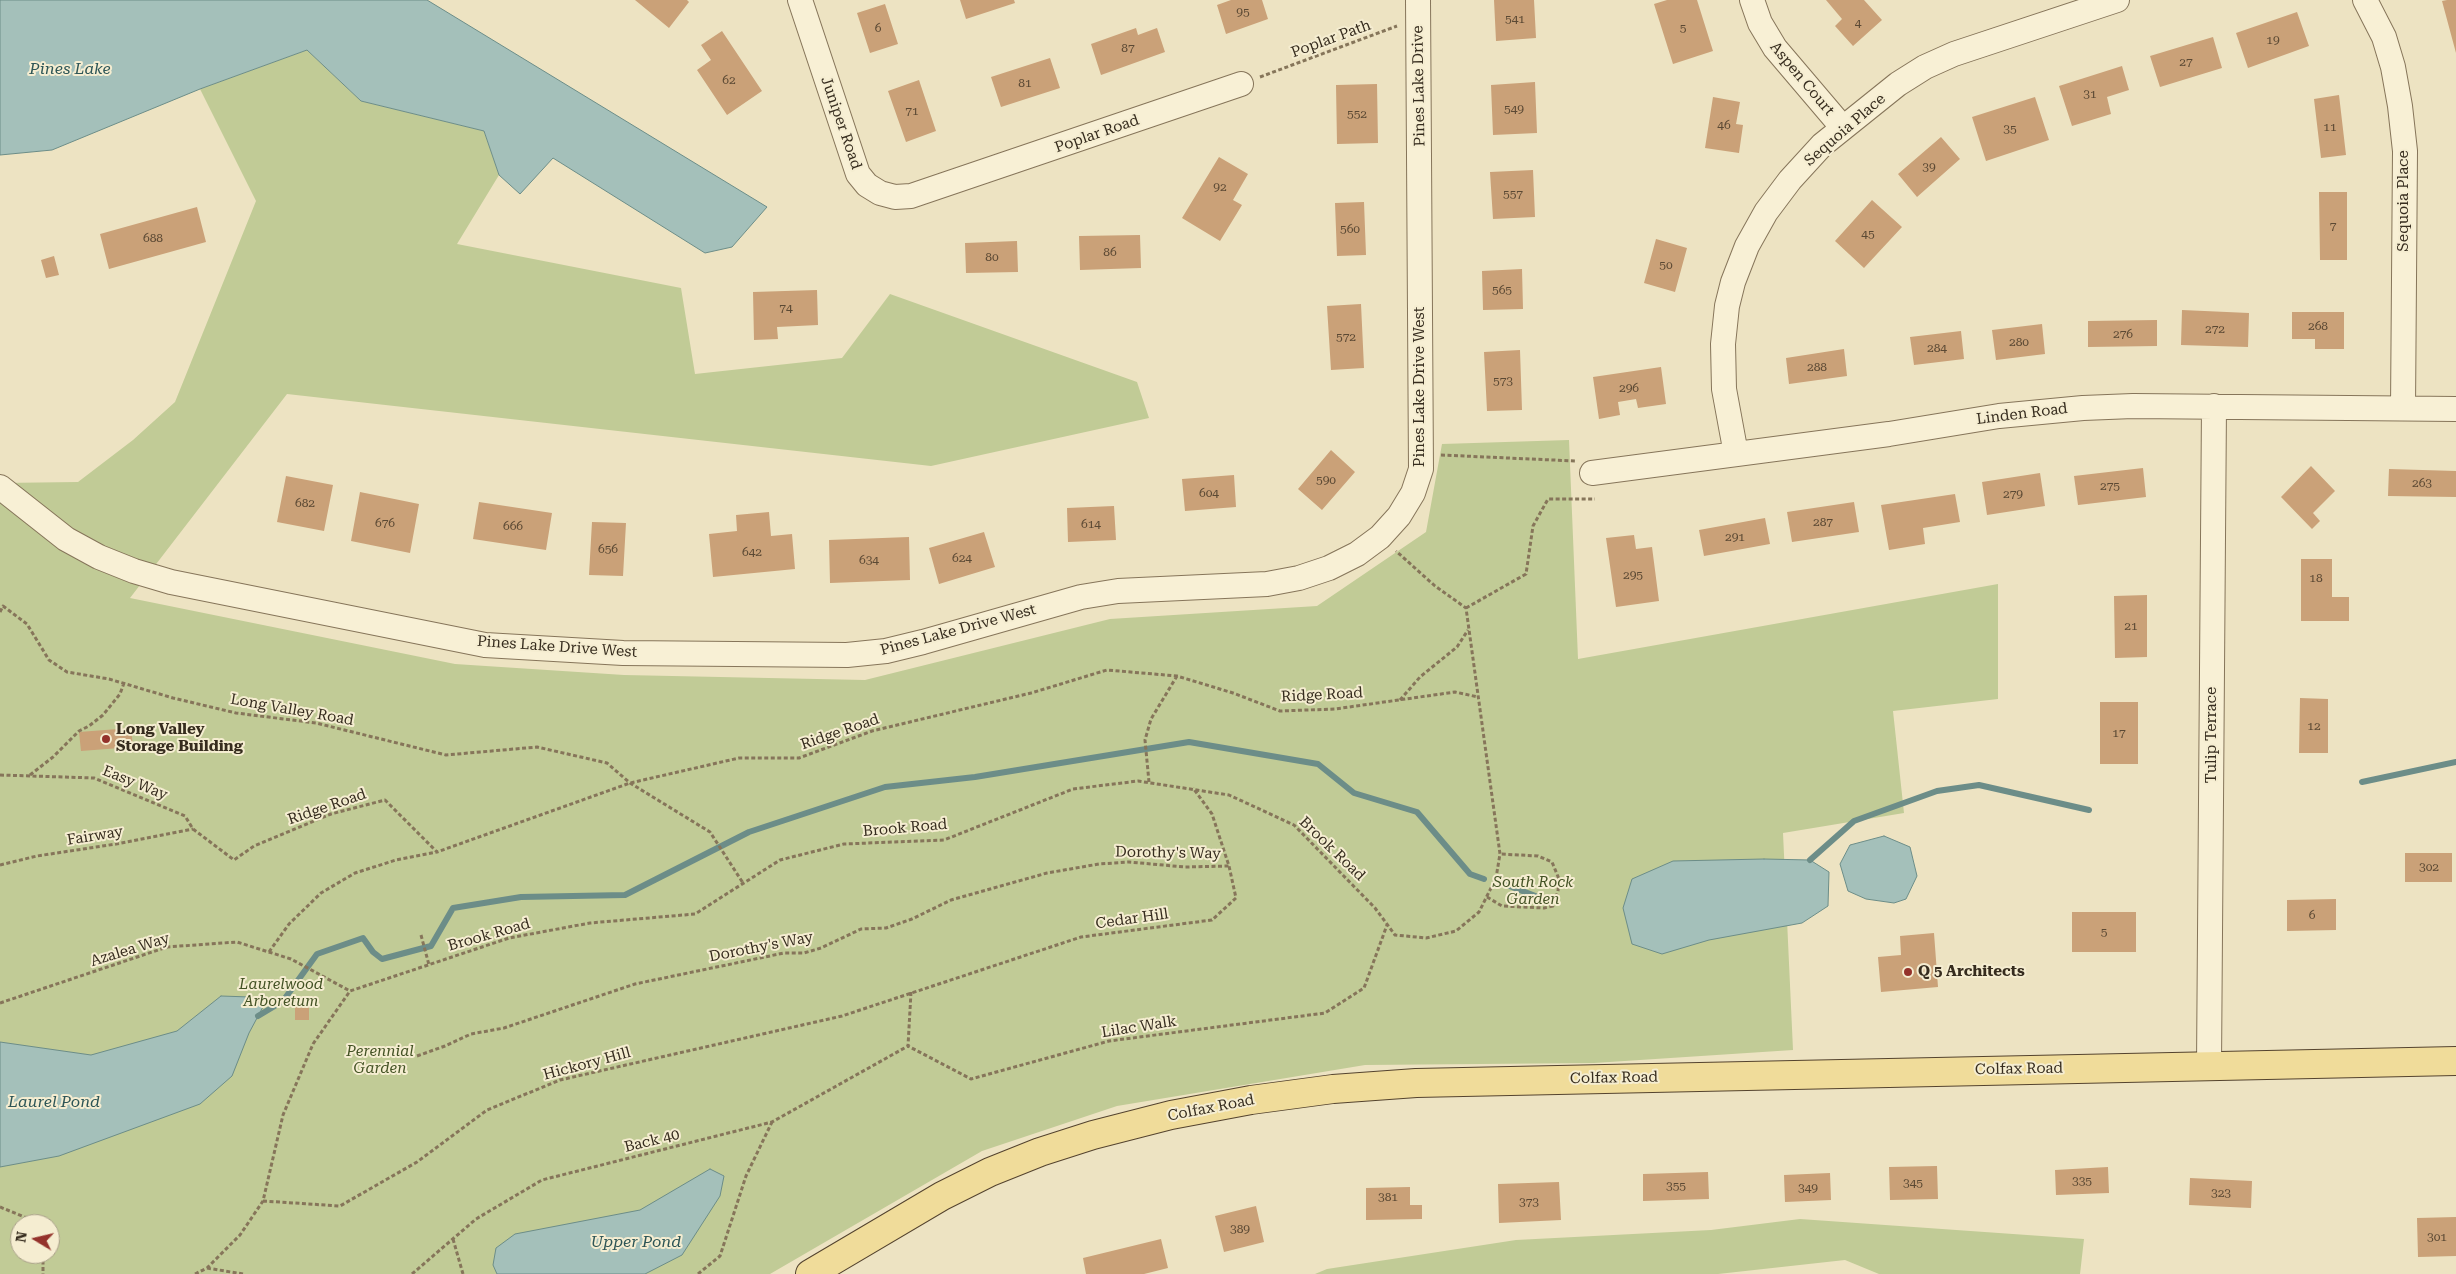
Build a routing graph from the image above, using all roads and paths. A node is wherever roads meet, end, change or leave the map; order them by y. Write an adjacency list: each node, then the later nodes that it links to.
1 (800, 0): 9 (street, Juniper Road)
2 (1752, 0): 7 (street, Aspen Court)
3 (2117, 0): 7 (street, Sequoia Place)
4 (2365, 0): 11 (street, Sequoia Place)
5 (1418, 9): 6 (path, Poplar Path); 8 (street, Pines Lake Drive)
6 (1241, 84): 9 (street, Poplar Road)
7 (1844, 128): 14 (street, Sequoia Place)
8 (1420, 173): 16 (street, Pines Lake Drive West)
9 (954, 182)
10 (2214, 406): 11 (street, Linden Road); 14 (street, Linden Road); 48 (street, Tulip Terrace)
11 (2403, 408): 12 (street, Linden Road)
12 (2456, 409)
13 (1433, 454): 15 (path)
14 (1736, 454): 15 (street, Linden Road)
15 (1585, 467)
16 (0, 488)
17 (1595, 500): 19 (path)
18 (1394, 550): 19 (path)
19 (1466, 608): 21 (path, Brook Road)
20 (0, 612): 23 (path, Long Valley Road)
21 (1469, 630): 24 (path, Brook Road); 25 (path)
22 (1177, 676): 25 (path, Ridge Road); 28 (path); 29 (path, Ridge Road)
23 (124, 683): 27 (path); 29 (path, Long Valley Road)
24 (1478, 697): 25 (path, Ridge Road); 33 (path, Brook Road)
25 (1400, 700)
26 (0, 775): 27 (path, Easy Way)
27 (30, 775): 31 (path, Easy Way)
28 (1148, 782): 30 (path, Brook Road); 36 (path, Brook Road)
29 (630, 783): 32 (path, Ridge Road); 36 (path, Long Valley Road)
30 (1193, 788): 35 (path, Cedar Hill); 38 (path, Brook Road)
31 (193, 829): 32 (path, Ridge Road); 34 (path, Fairway)
32 (437, 852): 40 (path)
33 (1500, 854): 37 (path, Brook Road); 37 (path)
34 (0, 865)
35 (1229, 866): 43 (path, Cedar Hill); 46 (path, Dorothy's Way)
36 (743, 883): 41 (path, Brook Road)
37 (1487, 897): 38 (path, Brook Road)
38 (1387, 924): 45 (path, Lilac Walk)
39 (421, 934): 41 (path)
40 (269, 952): 42 (path, Azalea Way); 44 (path, Azalea Way)
41 (429, 965): 42 (path, Brook Road)
42 (350, 991): 50 (path)
43 (911, 992): 45 (path); 50 (path, Hickory Hill)
44 (0, 1003)
45 (908, 1046): 49 (path, Back 40)
46 (417, 1056)
47 (2456, 1061): 48 (main road, Colfax Road)
48 (2209, 1065): 60 (main road, Colfax Road)
49 (772, 1122): 53 (path, Back 40); 59 (path)
50 (264, 1201): 54 (path)
51 (0, 1207): 52 (path)
52 (17, 1214)
53 (453, 1238): 57 (path, Back 40); 58 (path)
54 (207, 1268): 55 (path); 56 (path)
55 (195, 1274)
56 (243, 1274)
57 (412, 1274)
58 (463, 1274)
59 (698, 1274)
60 (810, 1274)

